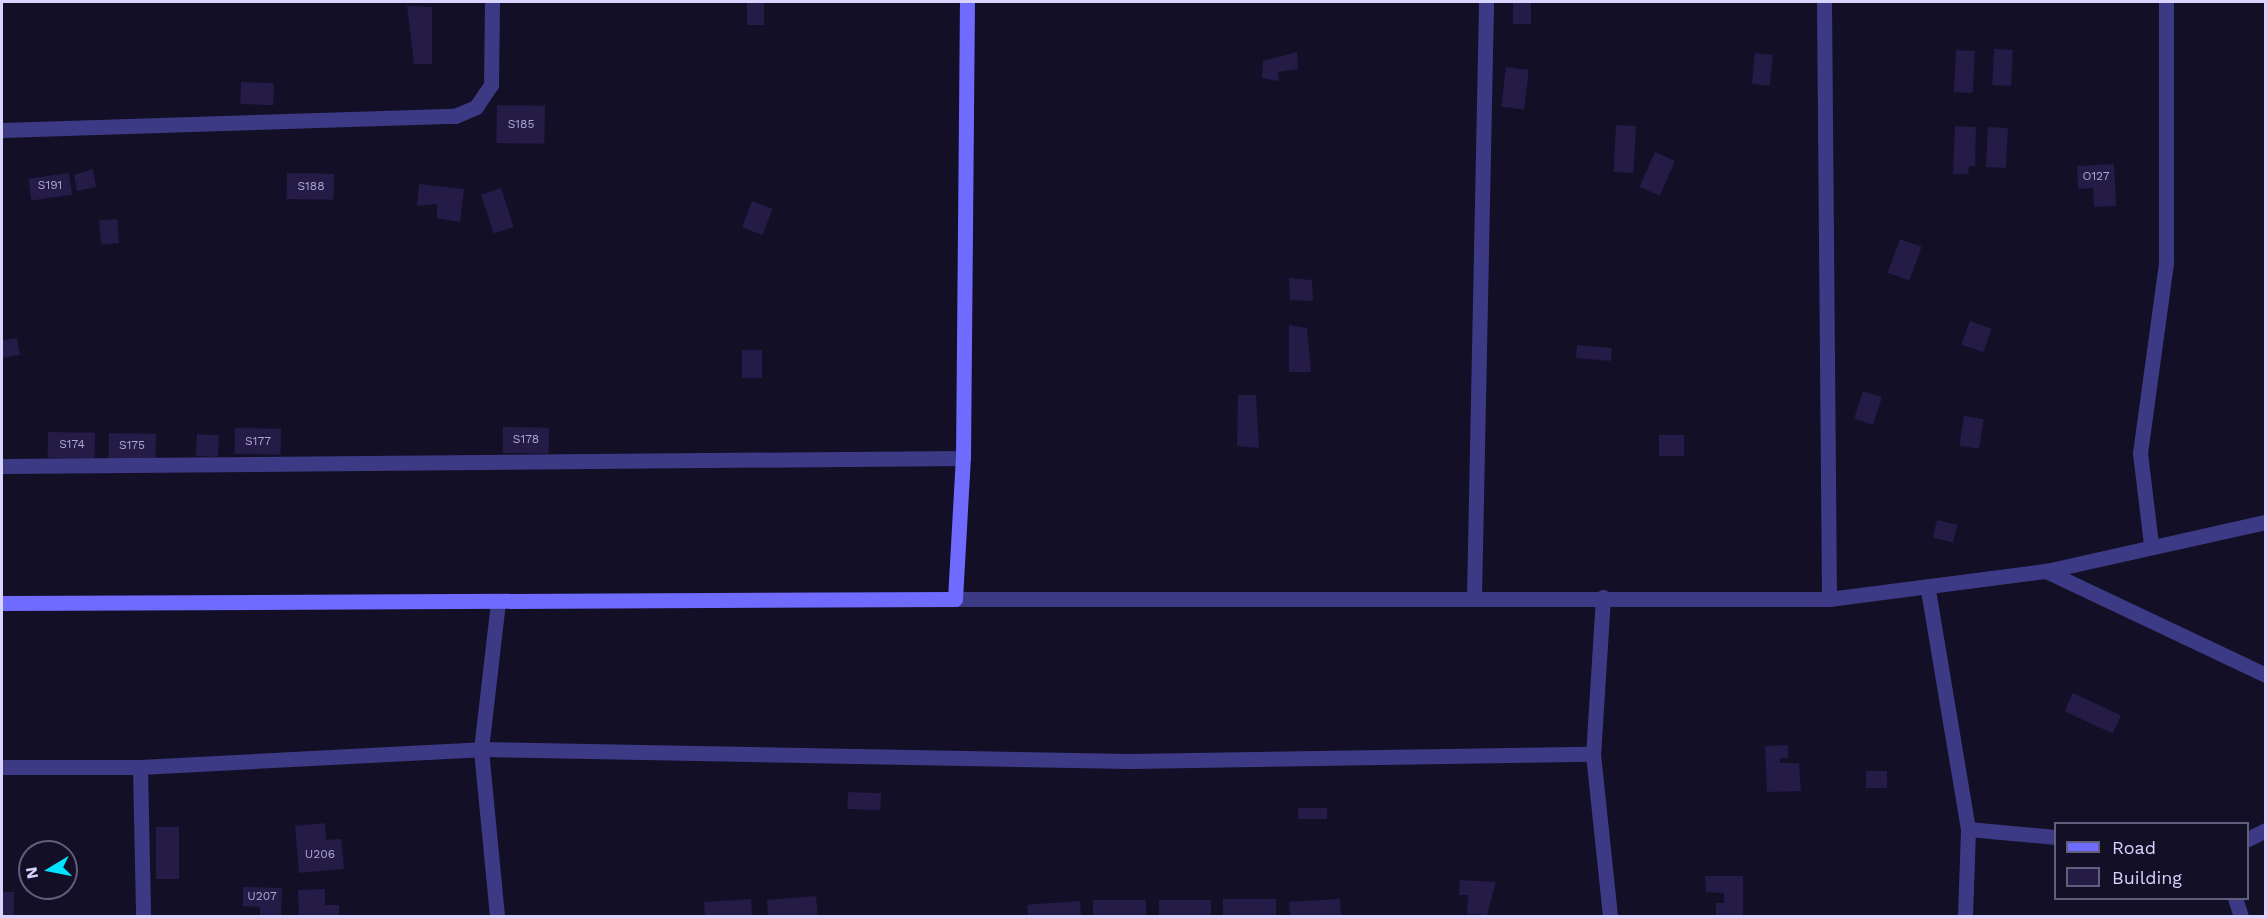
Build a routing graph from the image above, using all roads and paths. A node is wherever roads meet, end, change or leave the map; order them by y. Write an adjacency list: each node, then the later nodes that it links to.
1 (492, 2): 6 (street)
2 (967, 2): 7 (street)
3 (1486, 2): 13 (street)
4 (1824, 2): 16 (street)
5 (2166, 2): 10 (street)
6 (2, 130)
7 (963, 458): 8 (street); 15 (street)
8 (2, 466)
9 (2265, 522): 10 (street)
10 (2151, 544): 11 (street)
11 (2046, 571): 12 (street); 19 (street)
12 (1928, 590): 16 (street); 24 (street)
13 (1474, 597): 14 (street); 15 (street)
14 (1603, 597): 16 (street); 21 (street)
15 (955, 599): 17 (street)
16 (1829, 599)
17 (498, 601): 18 (street); 20 (street)
18 (2, 603)
19 (2265, 675)
20 (481, 749): 21 (street); 23 (street); 30 (street)
21 (1593, 754): 31 (street)
22 (2, 766): 23 (street)
23 (140, 767): 29 (street)
24 (1968, 830): 26 (street); 32 (street)
25 (2265, 830): 27 (street)
26 (2054, 837)
27 (2249, 838)
28 (2236, 900): 33 (street)
29 (142, 916)
30 (497, 916)
31 (1610, 916)
32 (1965, 916)
33 (2241, 916)

